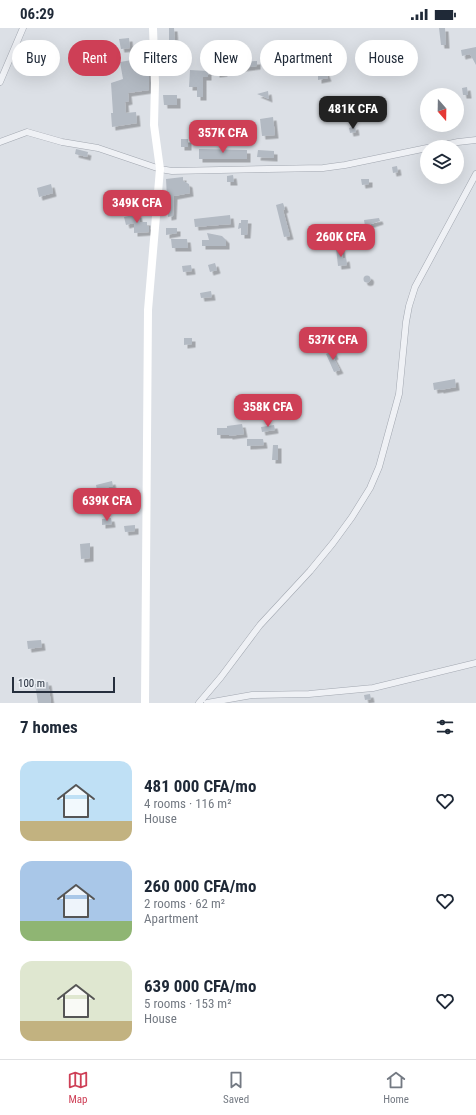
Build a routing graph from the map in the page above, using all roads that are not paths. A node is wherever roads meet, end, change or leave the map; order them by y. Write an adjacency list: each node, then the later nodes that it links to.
1 (23, 28): 3 (street)
2 (153, 28): 8 (street)
3 (0, 82)
4 (476, 140): 5 (street)
5 (464, 141)
6 (0, 142): 8 (street)
7 (420, 149): 8 (street)
8 (160, 169): 11 (street)
9 (476, 174): 12 (street)
10 (476, 663): 13 (street)
11 (145, 703)
12 (199, 703)
13 (207, 703)

